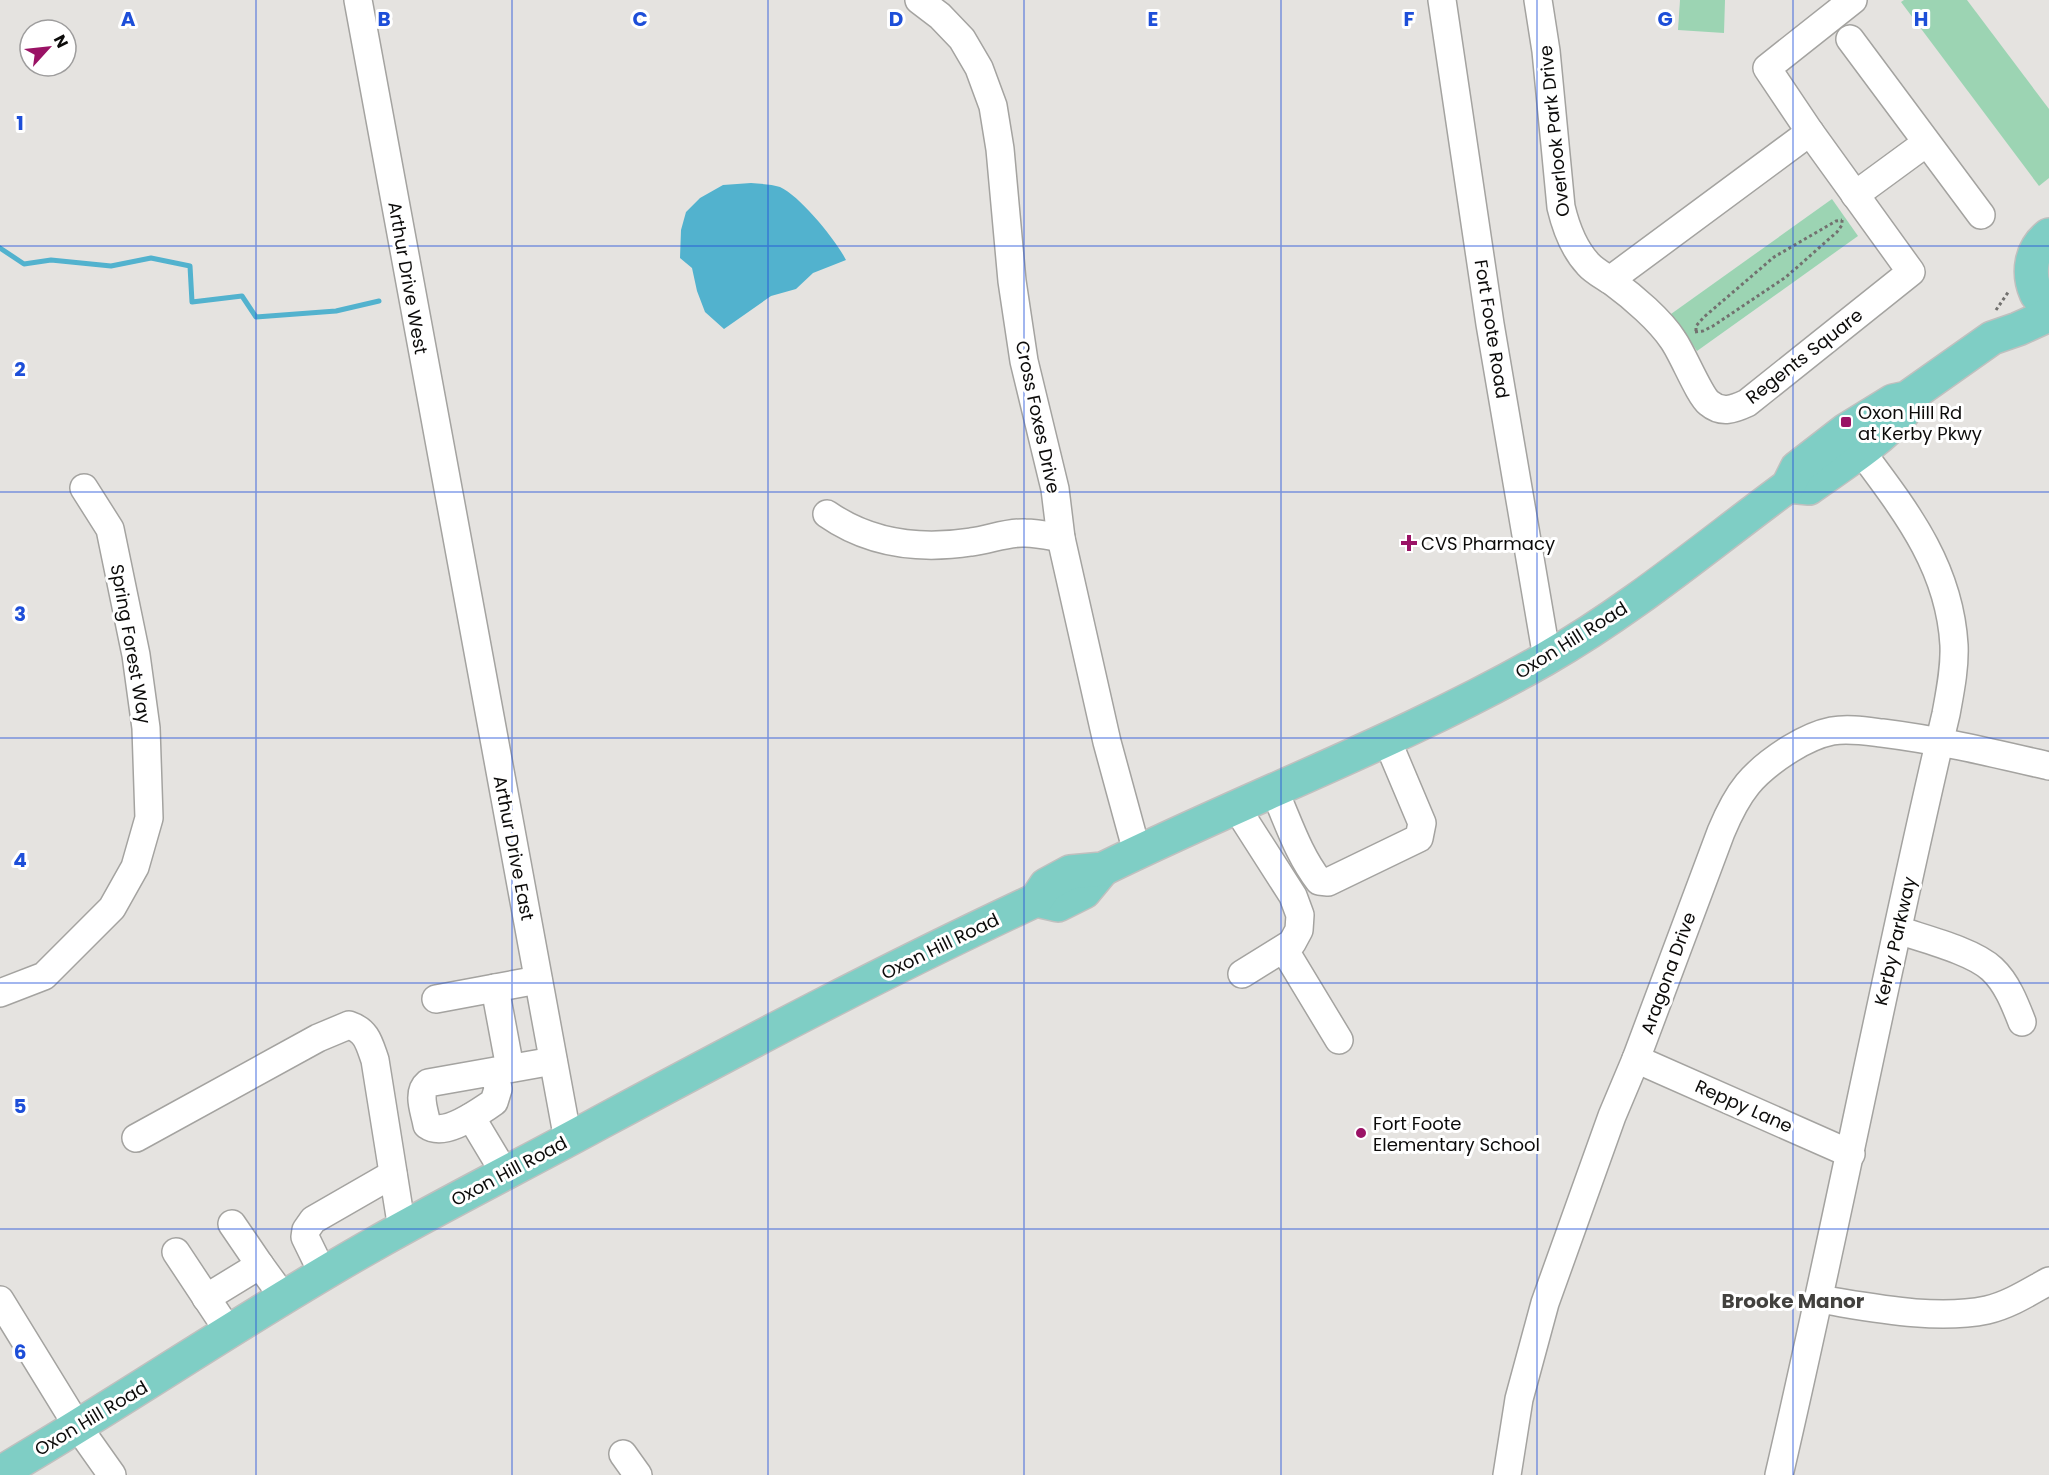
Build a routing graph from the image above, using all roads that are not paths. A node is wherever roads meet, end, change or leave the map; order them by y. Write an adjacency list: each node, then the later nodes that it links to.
1 (358, 0): 21 (street, Arthur Drive West)
2 (919, 0): 20 (street, Cross Foxes Drive)
3 (1442, 0): 22 (street, Fort Foote Road)
4 (1538, 0): 13 (street, Overlook Park Drive)
5 (1853, 0): 7 (street, Regents Square)
6 (1850, 39): 8 (street)
7 (1810, 132): 9 (street, Regents Square); 13 (street)
8 (1926, 143): 9 (street); 10 (street)
9 (1855, 195): 13 (street, Regents Square)
10 (1981, 215)
11 (2049, 235): 12 (main road)
12 (2021, 274): 14 (main road); 16 (main road)
13 (1610, 280)
14 (2049, 307)
15 (2049, 315): 16 (main road)
16 (1994, 325): 17 (main road)
17 (1853, 440): 22 (main road, Oxon Hill Road); 24 (street, Kerby Parkway)
18 (84, 488): 34 (street, Spring Forest Way)
19 (827, 514): 20 (street)
20 (1061, 537): 28 (street, Cross Foxes Drive)
21 (459, 555): 32 (street, Arthur Drive East)
22 (1547, 658): 23 (main road, Oxon Hill Road)
23 (1387, 740): 26 (main road, Oxon Hill Road); 26 (street)
24 (1940, 740): 25 (street, Aragona Drive); 29 (street, Kerby Parkway); 38 (street, Aragona Drive)
25 (2049, 765)
26 (1274, 790): 27 (main road, Oxon Hill Road)
27 (1236, 807): 28 (main road, Oxon Hill Road); 30 (street)
28 (1137, 852): 43 (main road, Oxon Hill Road)
29 (1898, 930): 36 (street); 44 (street, Kerby Parkway)
30 (1284, 949): 31 (street); 37 (street)
31 (1242, 974)
32 (538, 980): 33 (street); 39 (street, Arthur Drive East)
33 (495, 988): 35 (street); 40 (street)
34 (0, 993)
35 (436, 999)
36 (2022, 1023)
37 (1339, 1040)
38 (1636, 1059): 44 (street, Reppy Lane); 61 (street, Aragona Drive)
39 (553, 1060): 40 (street); 43 (street, Arthur Drive East)
40 (503, 1070): 41 (street); 41 (street)
41 (471, 1117): 45 (street)
42 (136, 1138): 46 (street)
43 (568, 1140): 45 (main road, Oxon Hill Road)
44 (1851, 1154): 55 (street, Kerby Parkway)
45 (504, 1172): 48 (main road, Oxon Hill Road)
46 (393, 1174): 48 (street); 51 (street)
47 (232, 1224): 50 (street)
48 (402, 1229): 51 (main road, Oxon Hill Road)
49 (176, 1252): 53 (street)
50 (260, 1265): 53 (street); 54 (street)
51 (323, 1274): 54 (main road, Oxon Hill Road)
52 (2049, 1281): 55 (street)
53 (206, 1298): 57 (street)
54 (284, 1298): 57 (main road, Oxon Hill Road)
55 (1818, 1299): 62 (street, Kerby Parkway)
56 (0, 1300): 58 (street)
57 (229, 1332): 58 (main road, Oxon Hill Road)
58 (78, 1427): 59 (main road, Oxon Hill Road); 60 (street)
59 (0, 1473)
60 (112, 1475)
61 (1508, 1475)
62 (1779, 1475)

